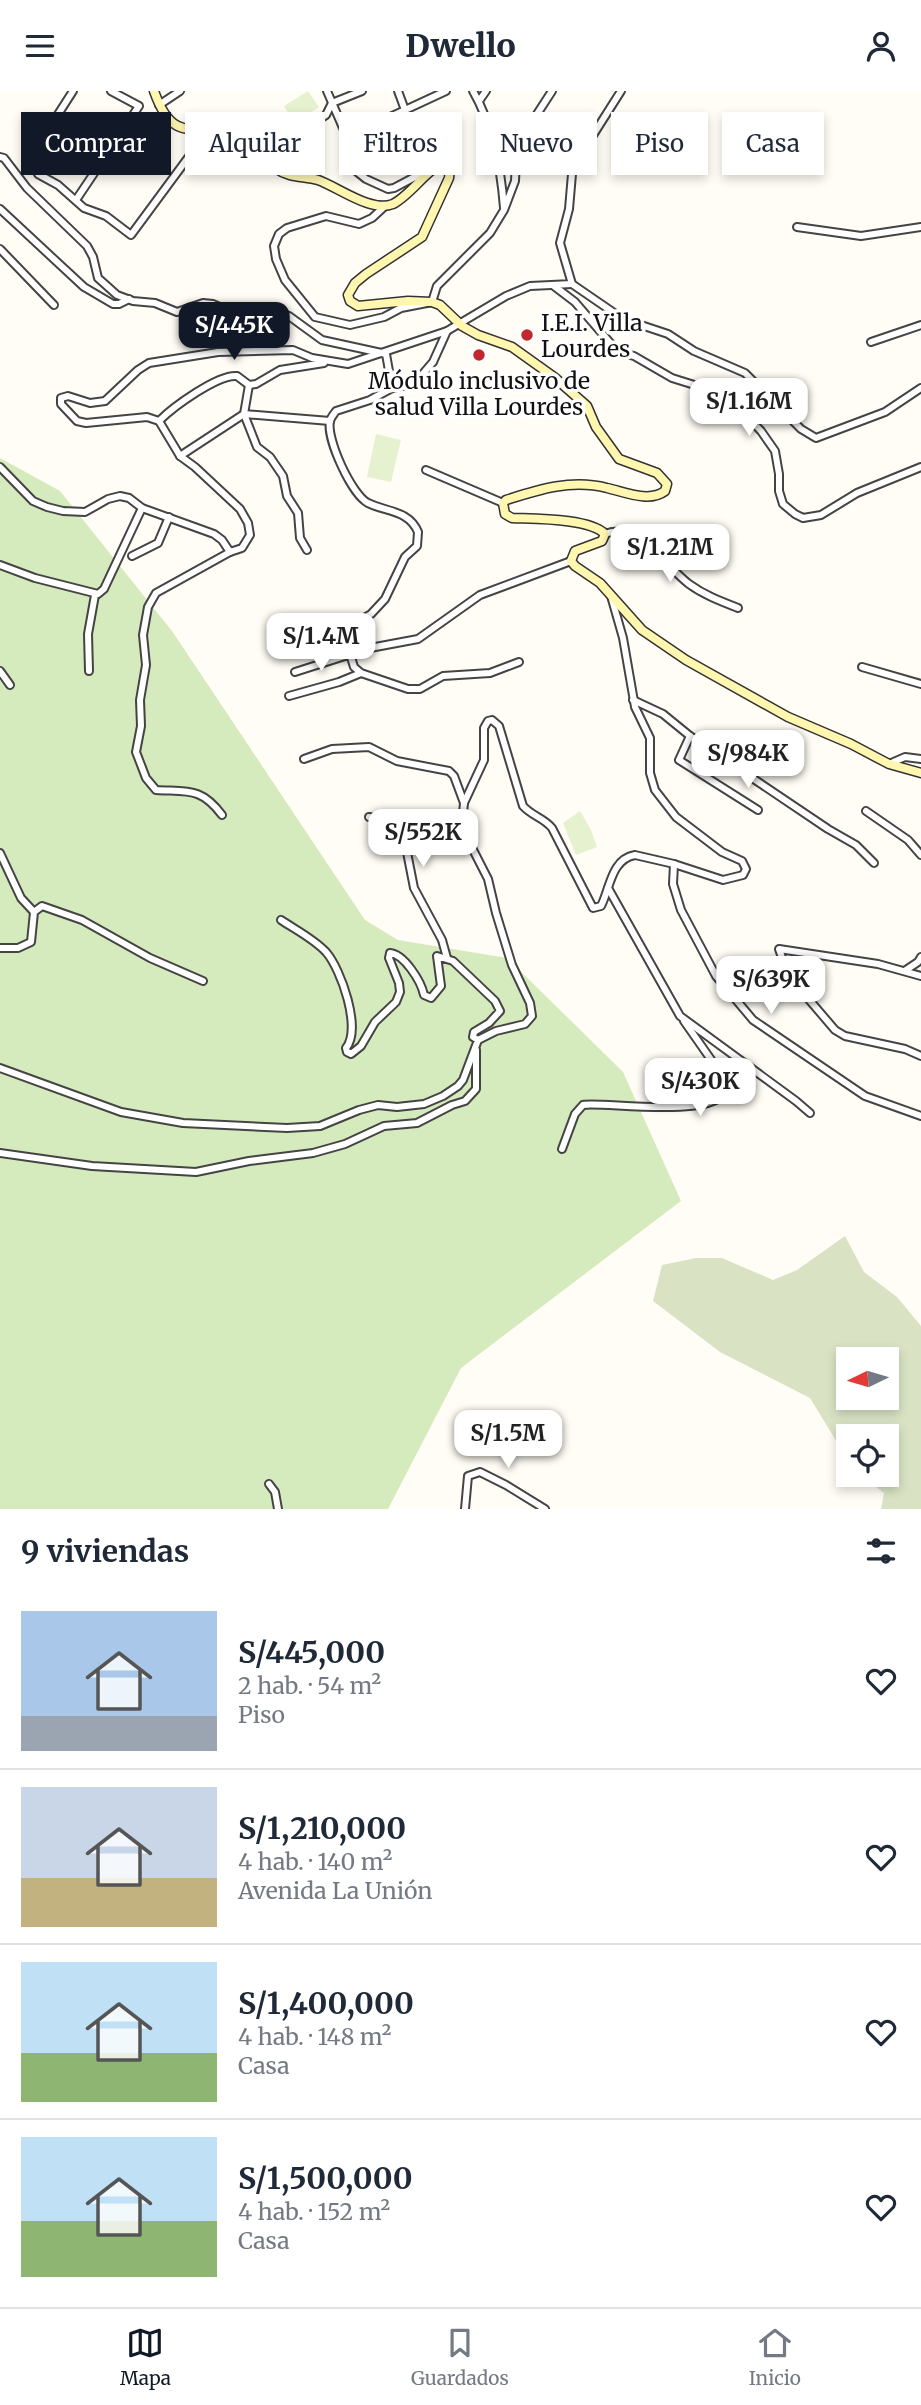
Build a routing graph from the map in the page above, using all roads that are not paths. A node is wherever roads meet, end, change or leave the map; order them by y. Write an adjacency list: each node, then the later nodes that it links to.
1 (73, 91): 28 (street)
2 (111, 91): 28 (street)
3 (154, 91): 15 (main road)
4 (180, 91): 15 (street)
5 (327, 91): 14 (street)
6 (362, 91): 14 (street)
7 (398, 91): 16 (street)
8 (446, 91): 16 (street)
9 (473, 91): 13 (street)
10 (486, 91): 13 (street)
11 (552, 91): 31 (street)
12 (621, 91): 35 (street)
13 (479, 101): 31 (street)
14 (332, 103): 18 (street); 19 (street)
15 (159, 104): 20 (main road)
16 (405, 110): 17 (street)
17 (401, 112)
18 (325, 116)
19 (339, 119)
20 (185, 129)
21 (0, 157): 37 (street)
22 (185, 162): 28 (street)
23 (288, 175): 29 (main road)
24 (362, 175): 25 (street)
25 (418, 175)
26 (427, 175): 29 (main road)
27 (450, 175): 38 (main road)
28 (76, 200)
29 (385, 206): 38 (street)
30 (0, 209): 37 (street)
31 (505, 210): 38 (street)
32 (797, 227): 33 (street)
33 (921, 227)
34 (0, 249): 39 (street)
35 (572, 284): 36 (street); 48 (street)
36 (554, 286): 40 (street); 54 (street)
37 (129, 299): 44 (street)
38 (432, 302): 40 (main road)
39 (54, 305)
40 (460, 324): 42 (street); 56 (main road)
41 (921, 325): 43 (street)
42 (447, 331): 44 (street); 47 (street)
43 (871, 342)
44 (386, 354): 45 (street); 47 (street)
45 (330, 362): 46 (street); 50 (street)
46 (249, 385): 49 (street); 50 (street)
47 (392, 388): 51 (street)
48 (921, 388)
49 (244, 414): 51 (street); 52 (street); 60 (street)
50 (159, 421): 52 (street)
51 (330, 421): 68 (street)
52 (180, 456): 61 (street)
53 (0, 467): 57 (street)
54 (921, 467)
55 (426, 470): 56 (street)
56 (503, 503): 59 (main road)
57 (142, 508): 58 (street); 66 (street)
58 (169, 517): 61 (street); 62 (street)
59 (605, 534): 63 (main road); 67 (street)
60 (307, 550)
61 (230, 552): 89 (street)
62 (132, 556)
63 (571, 561): 65 (main road); 70 (street)
64 (0, 565): 66 (street)
65 (610, 593): 80 (street); 84 (main road)
66 (95, 595): 74 (street)
67 (738, 608)
68 (352, 625): 69 (street); 70 (street)
69 (283, 651)
70 (350, 654): 75 (street); 76 (street)
71 (519, 663): 76 (street)
72 (862, 667): 77 (street)
73 (0, 671): 78 (street)
74 (89, 671)
75 (295, 672)
76 (361, 673): 79 (street)
77 (921, 684)
78 (10, 685)
79 (289, 696)
80 (634, 700): 81 (street); 94 (street)
81 (690, 736): 87 (street); 93 (street)
82 (304, 759): 86 (street)
83 (921, 759): 84 (street)
84 (889, 764): 85 (main road)
85 (921, 773)
86 (464, 803): 95 (street); 105 (street)
87 (758, 810)
88 (866, 811): 92 (street)
89 (222, 815)
90 (369, 817): 100 (street)
91 (0, 853): 96 (street)
92 (921, 855)
93 (874, 863)
94 (674, 864): 95 (street); 110 (street)
95 (608, 888): 104 (street)
96 (34, 912): 98 (street); 103 (street)
97 (281, 920): 100 (street)
98 (0, 948)
99 (921, 957): 101 (street)
100 (447, 958): 105 (street)
101 (906, 971): 102 (street); 107 (street)
102 (921, 976)
103 (203, 981)
104 (680, 1016): 109 (street); 111 (street)
105 (478, 1039): 106 (street)
106 (476, 1048): 108 (street); 112 (street)
107 (921, 1056)
108 (0, 1068)
109 (810, 1113)
110 (921, 1116)
111 (562, 1149)
112 (0, 1153)
113 (269, 1484): 114 (street)
114 (278, 1509)
115 (465, 1509): 116 (street)
116 (545, 1509)

